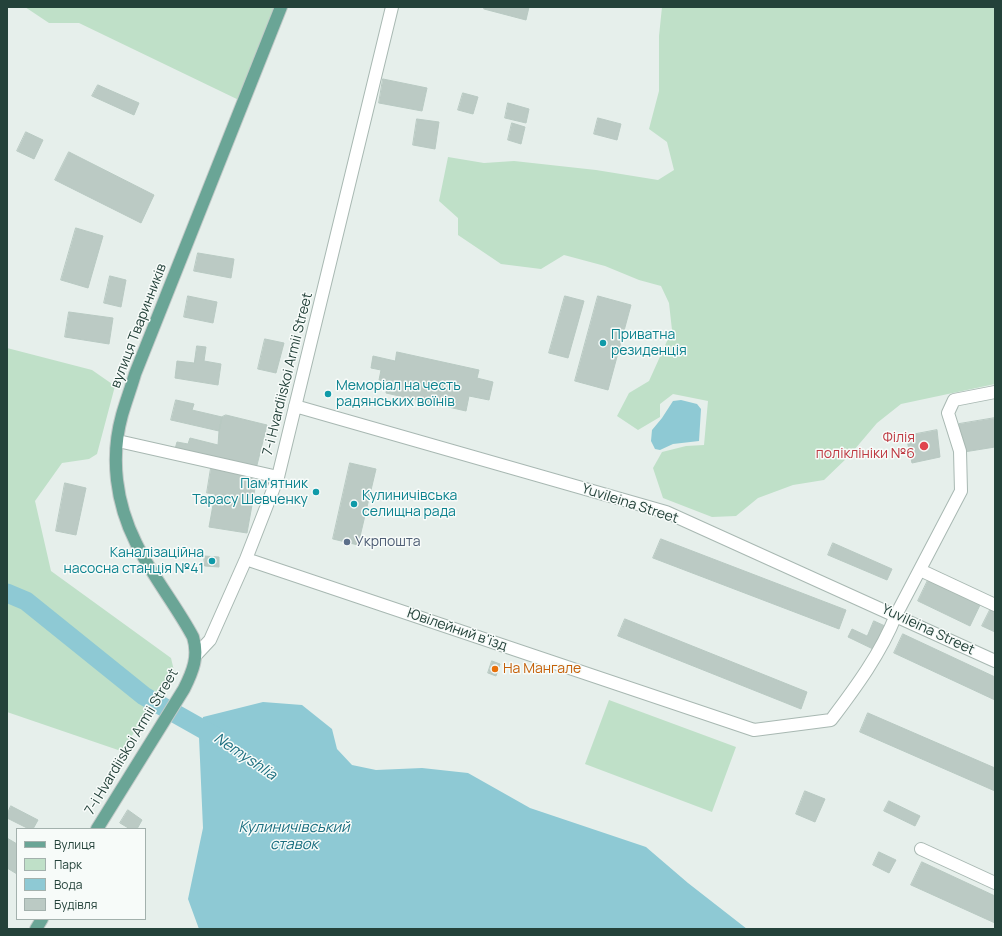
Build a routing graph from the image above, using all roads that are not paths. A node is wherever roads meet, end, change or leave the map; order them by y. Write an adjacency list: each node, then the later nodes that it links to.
1 (281, 7): 5 (main road, вулиця Тваринників)
2 (392, 7): 4 (street, 7-i Hvardiiskoi Armii Street)
3 (995, 392): 8 (street)
4 (295, 406): 6 (street, 7-i Hvardiiskoi Armii Street); 10 (street, Yuvileina Street)
5 (118, 441): 6 (street); 11 (main road, вулиця Тваринників)
6 (278, 477): 7 (street, 7-i Hvardiiskoi Armii Street)
7 (246, 559): 10 (street, Ювілейний в'їзд); 11 (street, 7-i Hvardiiskoi Armii Street)
8 (920, 570): 9 (street); 10 (street)
9 (995, 605)
10 (896, 615): 12 (street, Yuvileina Street)
11 (196, 655): 13 (main road, 7-i Hvardiiskoi Armii Street)
12 (995, 661)
13 (98, 828)
14 (921, 849): 15 (street)
15 (995, 883)
16 (41, 920): 17 (main road)
17 (36, 929)

